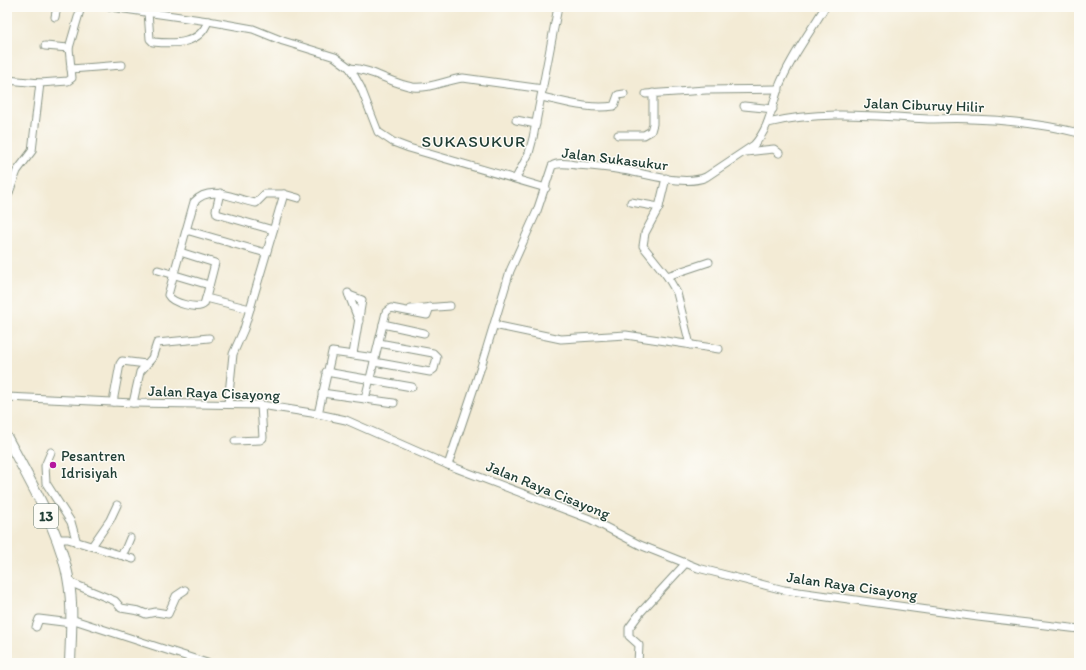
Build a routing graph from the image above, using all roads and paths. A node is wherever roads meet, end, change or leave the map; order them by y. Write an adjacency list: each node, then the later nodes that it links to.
1 (57, 7): 7 (street)
2 (81, 7): 10 (street)
3 (111, 7): 6 (street)
4 (558, 7): 16 (street)
5 (825, 7): 17 (street, Jalan Sukasukur)
6 (148, 12): 8 (street); 8 (street)
7 (55, 17)
8 (208, 20): 12 (street)
9 (45, 46): 10 (street)
10 (69, 48): 13 (street)
11 (122, 65): 13 (street)
12 (350, 68): 16 (street); 29 (street)
13 (71, 69): 15 (street)
14 (7, 80): 15 (street)
15 (40, 83): 34 (street)
16 (543, 89): 19 (street)
17 (778, 89): 21 (street, Jalan Sukasukur); 26 (street)
18 (624, 94): 19 (street)
19 (542, 97): 24 (street)
20 (744, 106): 21 (street)
21 (773, 109): 23 (street, Jalan Sukasukur)
22 (516, 120): 24 (street)
23 (768, 123): 25 (street, Jalan Ciburuy Hilir); 27 (street, Jalan Sukasukur)
24 (536, 124): 29 (street)
25 (1079, 133)
26 (618, 135)
27 (743, 152): 28 (street); 30 (street, Jalan Sukasukur)
28 (779, 154)
29 (516, 178): 31 (street)
30 (666, 178): 31 (street, Jalan Sukasukur); 37 (street)
31 (546, 188): 52 (street, Jalan Sukasukur)
32 (220, 193): 33 (street); 38 (street); 39 (street)
33 (284, 194): 35 (street); 39 (street)
34 (7, 198)
35 (298, 198)
36 (630, 202): 37 (street)
37 (659, 207): 45 (street)
38 (186, 230): 40 (street); 41 (street)
39 (273, 230): 41 (street)
40 (180, 252): 44 (street); 46 (street)
41 (266, 253): 49 (street)
42 (709, 262): 45 (street)
43 (158, 270): 44 (street)
44 (173, 274): 46 (street); 47 (street)
45 (667, 276): 56 (street)
46 (209, 285): 47 (street)
47 (206, 298): 49 (street)
48 (450, 306): 51 (street)
49 (250, 309): 70 (street)
50 (359, 321): 50 (street); 58 (street)
51 (383, 324): 53 (street); 55 (street)
52 (494, 325): 56 (street); 76 (street, Jalan Sukasukur)
53 (424, 333)
54 (209, 338): 60 (street)
55 (379, 343): 59 (street); 59 (street)
56 (690, 344): 57 (street)
57 (719, 349)
58 (353, 354): 59 (street); 61 (street)
59 (375, 360): 62 (street)
60 (146, 364): 67 (street); 68 (street)
61 (326, 372): 62 (street); 64 (street)
62 (371, 379): 63 (street); 66 (street)
63 (412, 387)
64 (322, 393): 66 (street); 72 (street)
65 (7, 397): 67 (street, Jalan Raya Cisayong)
66 (365, 399): 69 (street)
67 (113, 402): 68 (street, Jalan Raya Cisayong)
68 (133, 403): 70 (street, Jalan Raya Cisayong)
69 (394, 403)
70 (228, 404): 71 (street, Jalan Raya Cisayong)
71 (261, 405): 72 (street, Jalan Raya Cisayong); 74 (street)
72 (318, 414): 76 (street, Jalan Raya Cisayong)
73 (7, 438): 78 (highway, 13)
74 (235, 441)
75 (51, 452): 80 (street)
76 (448, 465): 84 (street, Jalan Raya Cisayong)
77 (117, 505): 81 (street)
78 (56, 537): 80 (street); 85 (highway, 13)
79 (130, 538): 82 (street)
80 (77, 543): 81 (street)
81 (92, 546): 82 (street)
82 (120, 555): 83 (street)
83 (133, 559)
84 (686, 563): 89 (street, Jalan Raya Cisayong); 92 (street)
85 (69, 582): 86 (street); 87 (highway, 13)
86 (185, 590)
87 (71, 618): 88 (street); 90 (highway, 13); 91 (street)
88 (36, 627)
89 (1079, 629)
90 (70, 663)
91 (207, 663)
92 (638, 663)

